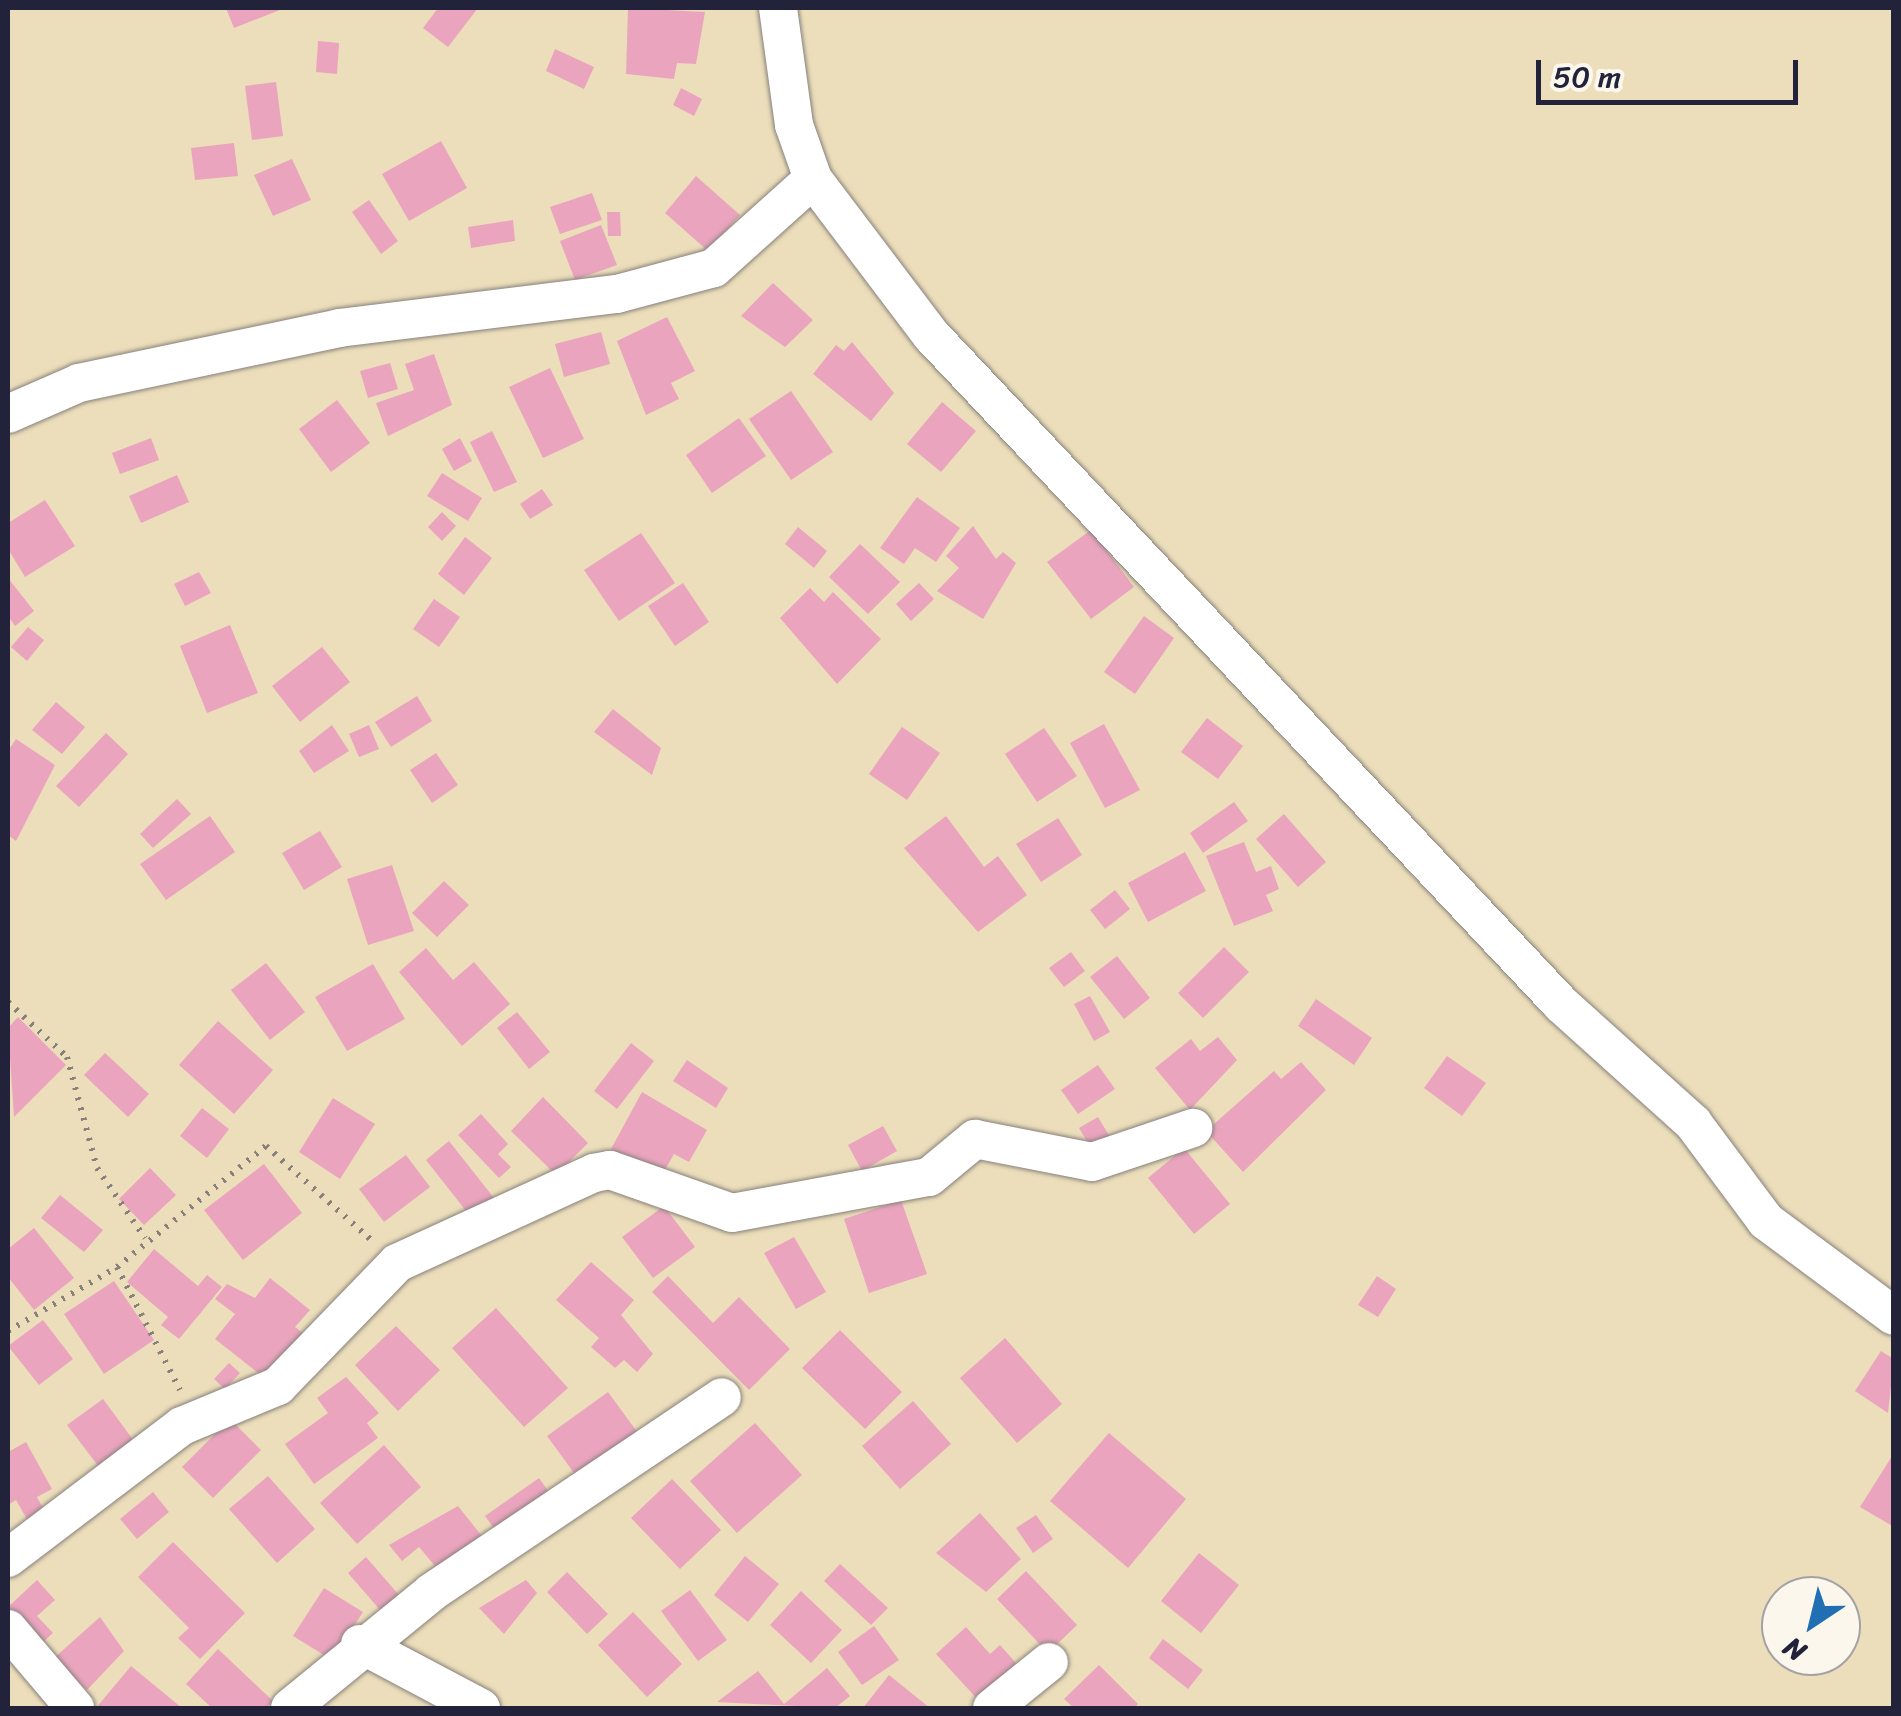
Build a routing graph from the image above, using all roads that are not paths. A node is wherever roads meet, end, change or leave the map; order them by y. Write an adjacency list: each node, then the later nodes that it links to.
1 (778, 8): 2 (street)
2 (813, 179): 3 (street); 5 (street)
3 (8, 414)
4 (1193, 1128): 7 (street)
5 (1894, 1316)
6 (722, 1397): 9 (street)
7 (8, 1558)
8 (8, 1629): 11 (street)
9 (360, 1644): 12 (street); 13 (street)
10 (1049, 1662): 14 (street)
11 (75, 1708)
12 (290, 1708)
13 (481, 1708)
14 (992, 1708)

